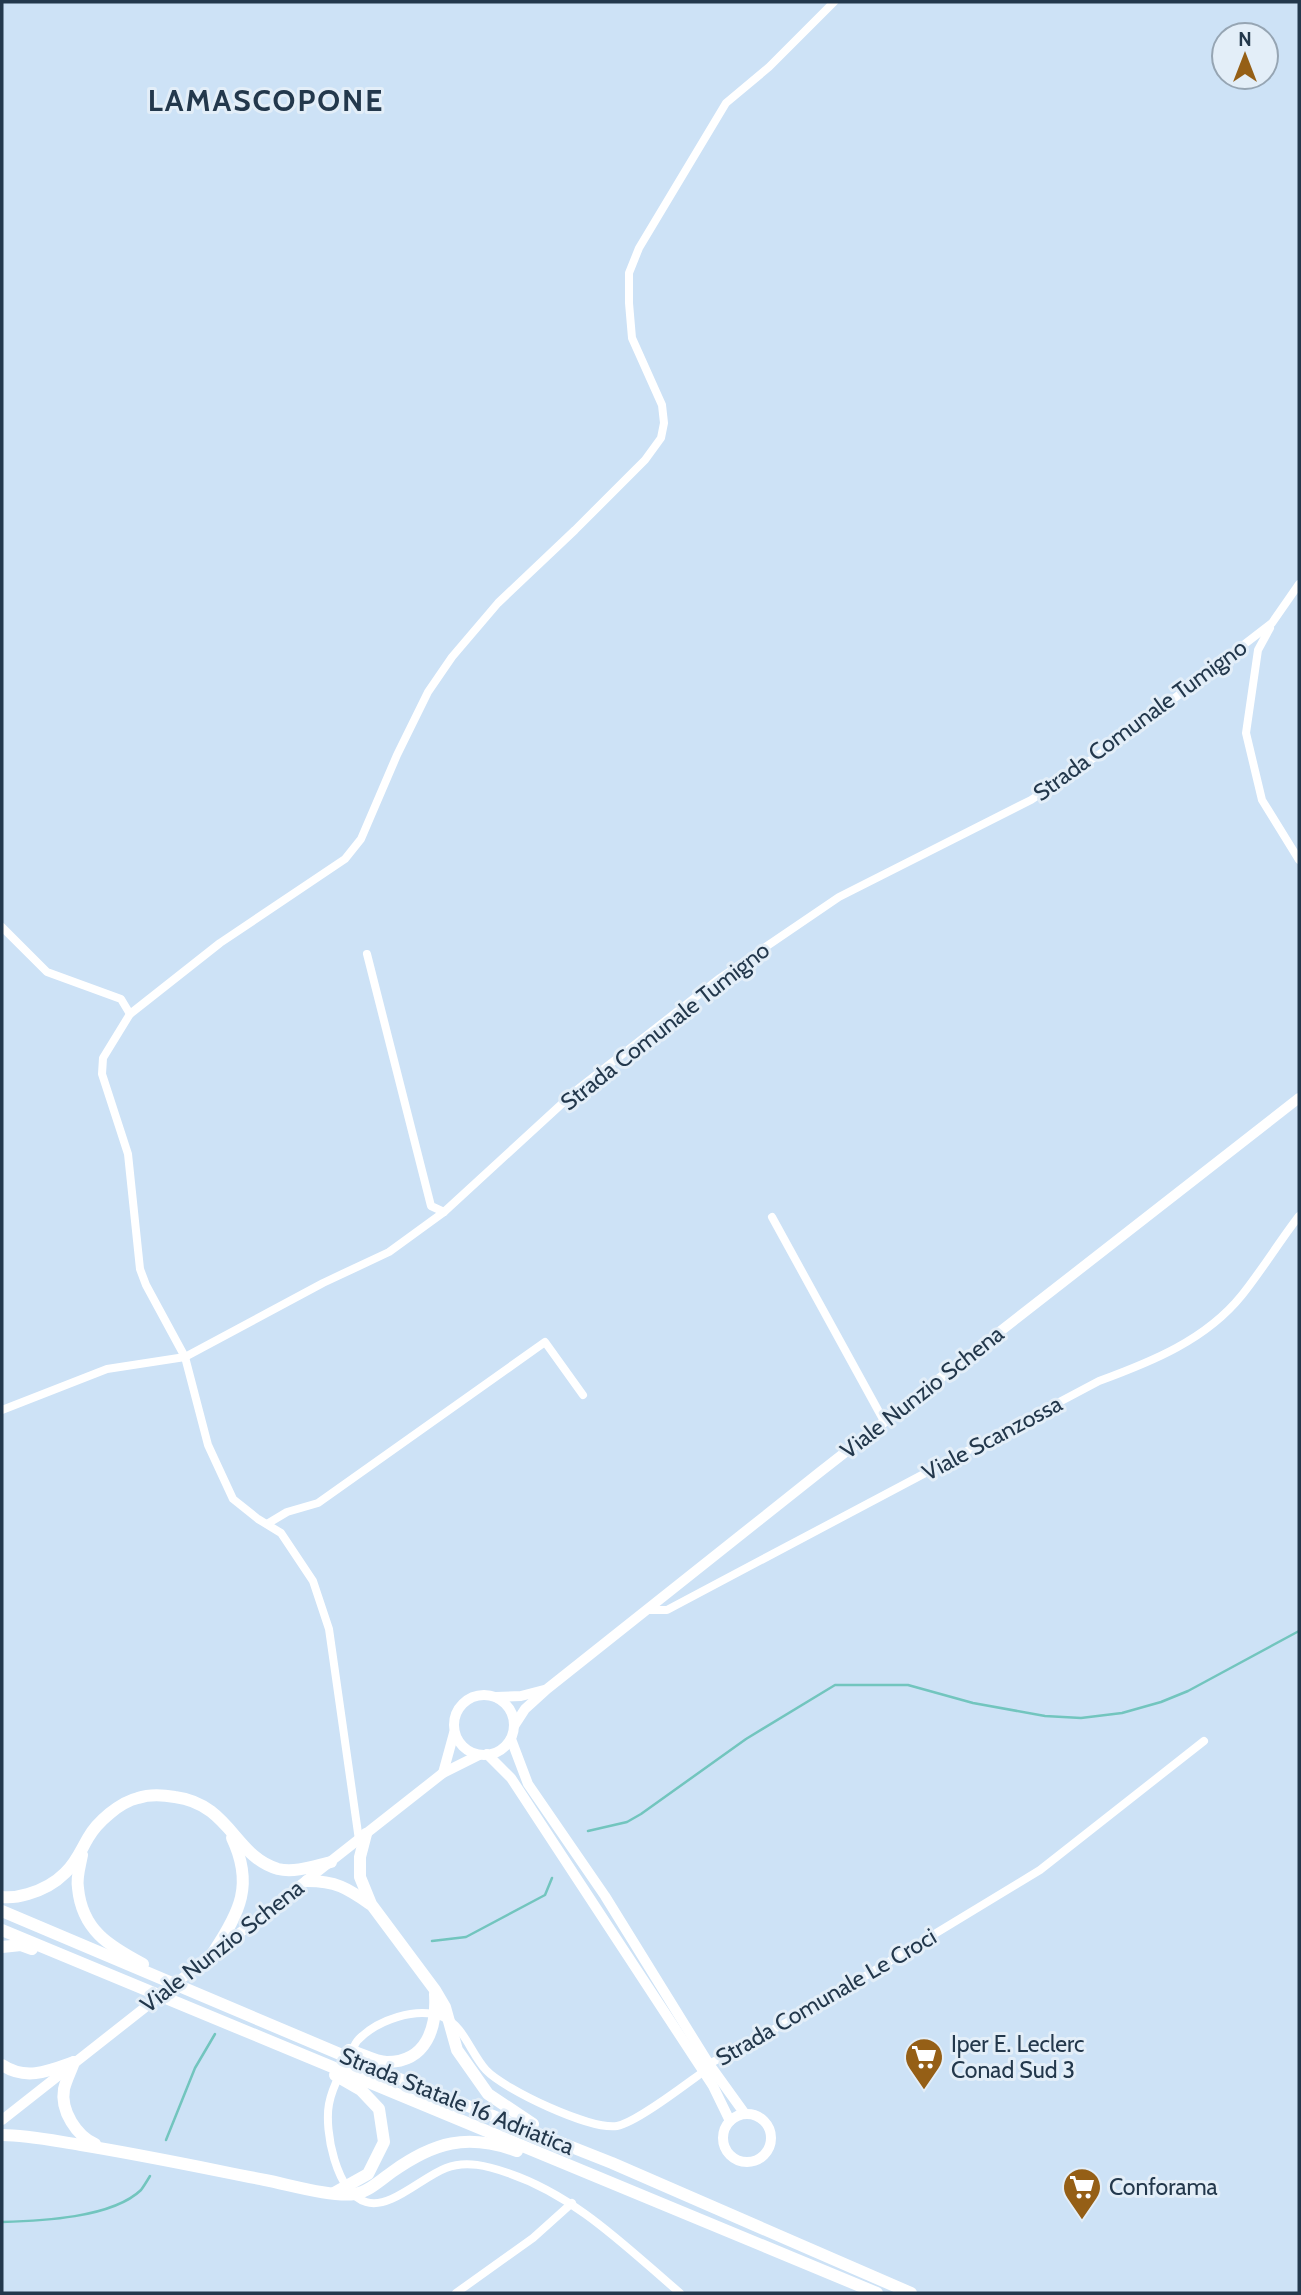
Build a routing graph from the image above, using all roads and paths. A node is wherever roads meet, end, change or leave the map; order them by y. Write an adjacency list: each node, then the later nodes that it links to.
1 (834, 2): 7 (street)
2 (1299, 584): 3 (street, Strada Comunale Tumigno)
3 (1272, 624): 4 (street); 9 (street, Strada Comunale Tumigno)
4 (1299, 860)
5 (2, 927): 7 (street)
6 (367, 954): 9 (street)
7 (130, 1014): 12 (street)
8 (1299, 1098): 15 (street, Viale Nunzio Schena)
9 (444, 1212): 12 (street, Strada Comunale Tumigno)
10 (1299, 1216): 17 (street, Viale Scanzossa)
11 (772, 1217): 15 (street)
12 (184, 1357): 14 (street, Strada Comunale Tumigno); 16 (street)
13 (583, 1395): 16 (street)
14 (2, 1410)
15 (884, 1421): 17 (street, Viale Nunzio Schena)
16 (267, 1524): 27 (street)
17 (647, 1610): 18 (street, Viale Nunzio Schena)
18 (547, 1689): 19 (street, Viale Nunzio Schena); 20 (street, Viale Nunzio Schena)
19 (495, 1697): 20 (street); 21 (street)
20 (514, 1726): 22 (street)
21 (454, 1732): 24 (street); 25 (street)
22 (511, 1739): 24 (street); 44 (street)
23 (1204, 1741): 44 (street, Strada Comunale Le Croci)
24 (483, 1755): 25 (street, Viale Nunzio Schena); 44 (street)
25 (443, 1773): 27 (street, Viale Nunzio Schena)
26 (224, 1822): 28 (highway); 29 (highway); 36 (highway)
27 (363, 1837): 29 (street, Viale Nunzio Schena); 32 (highway)
28 (82, 1852): 31 (highway); 38 (highway)
29 (331, 1862): 30 (street, Viale Nunzio Schena)
30 (306, 1881): 32 (highway); 36 (street, Viale Nunzio Schena)
31 (2, 1897)
32 (371, 1904): 39 (highway)
33 (2, 1911): 38 (highway, Strada Statale 16 Adriatica)
34 (2, 1930): 37 (highway, Strada Statale 16 Adriatica)
35 (2, 1947): 37 (highway)
36 (214, 1951): 41 (street, Viale Nunzio Schena)
37 (79, 1962): 40 (highway, Strada Statale 16 Adriatica)
38 (140, 1967): 43 (highway, Strada Statale 16 Adriatica)
39 (439, 2000): 43 (highway); 50 (highway)
40 (295, 2053): 51 (highway); 52 (highway, Strada Statale 16 Adriatica)
41 (75, 2062): 42 (highway); 46 (street, Viale Nunzio Schena); 49 (highway)
42 (2, 2065)
43 (387, 2068): 50 (highway, Strada Statale 16 Adriatica)
44 (706, 2068): 45 (street); 47 (street); 53 (street, Strada Comunale Le Croci)
45 (745, 2114): 47 (street); 47 (street)
46 (2, 2120)
47 (730, 2121)
48 (2, 2135): 49 (highway)
49 (109, 2150): 51 (highway)
50 (612, 2162): 54 (highway, Strada Statale 16 Adriatica)
51 (372, 2179): 52 (highway)
52 (627, 2191): 57 (highway, Strada Statale 16 Adriatica)
53 (572, 2203): 55 (street); 56 (street)
54 (869, 2275): 58 (highway, Strada Statale 16 Adriatica); 59 (highway)
55 (456, 2293)
56 (680, 2293)
57 (877, 2293)
58 (911, 2293)
59 (921, 2293)

